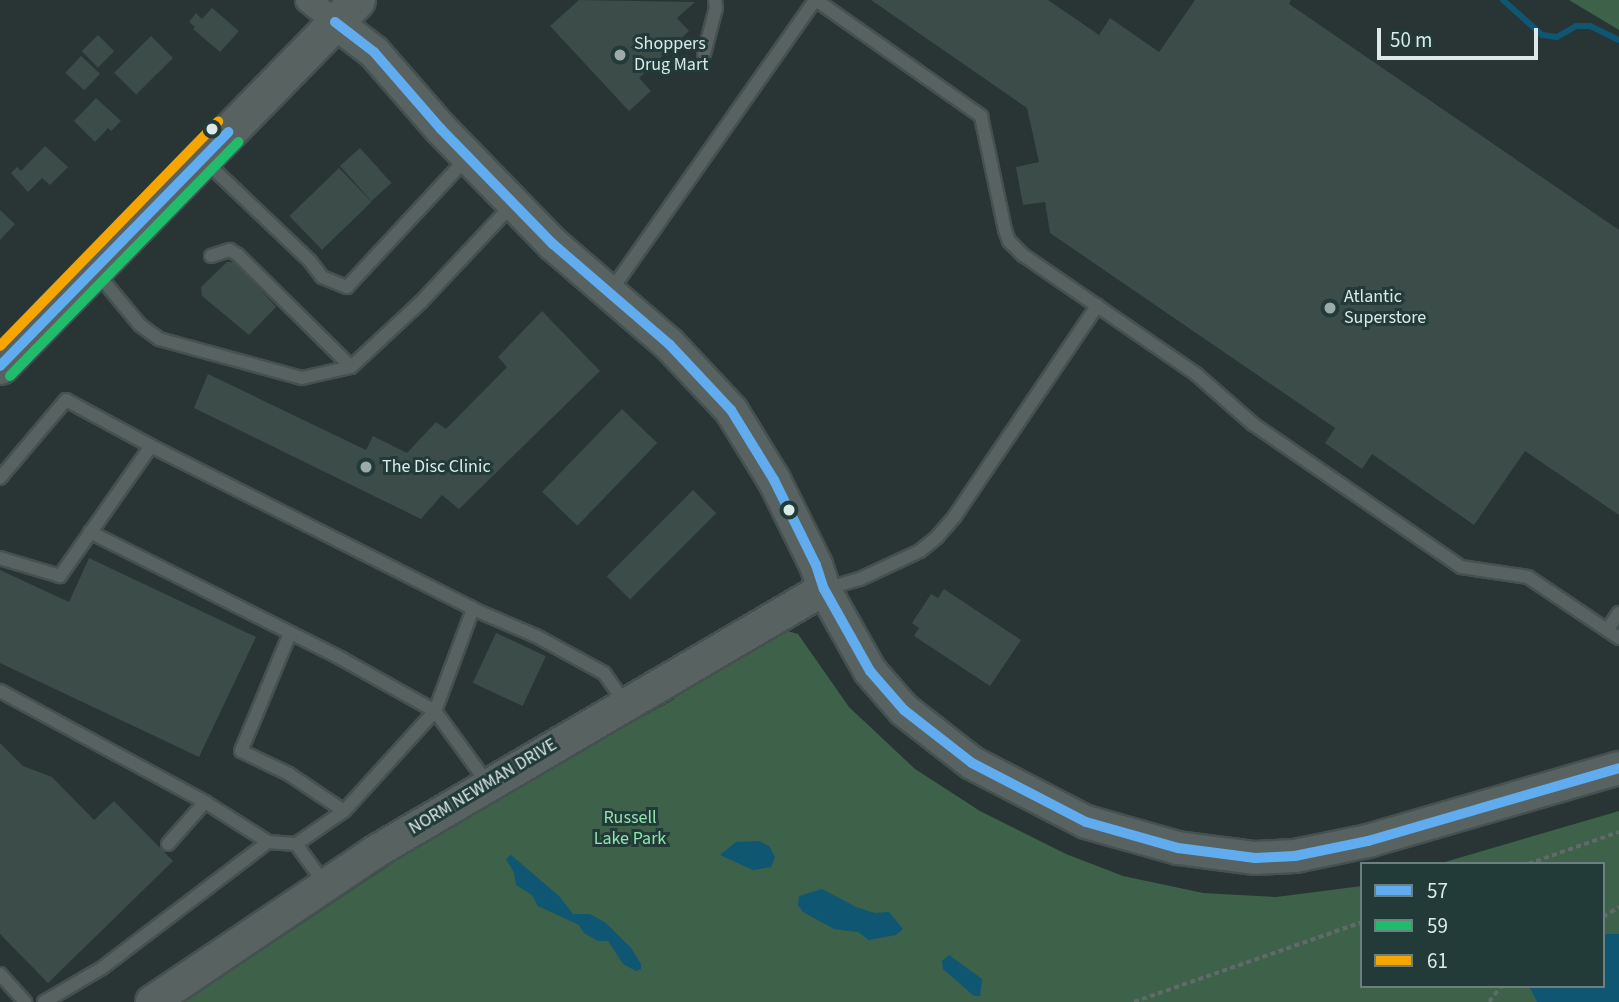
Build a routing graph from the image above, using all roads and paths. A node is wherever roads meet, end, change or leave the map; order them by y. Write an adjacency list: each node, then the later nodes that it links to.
1 (308, 0): 4 (street)
2 (715, 0): 5 (lane)
3 (815, 0): 11 (lane); 12 (lane)
4 (346, 11): 6 (street); 7 (main road)
5 (704, 54)
6 (468, 157): 7 (lane); 8 (street)
7 (202, 158): 10 (main road)
8 (513, 204): 11 (street); 14 (lane)
9 (211, 256): 14 (lane)
10 (94, 270): 13 (main road); 14 (lane)
11 (610, 292): 19 (street)
12 (1097, 306): 19 (lane); 22 (lane)
13 (0, 366)
14 (351, 367)
15 (151, 446): 16 (lane); 17 (lane); 20 (lane)
16 (0, 478)
17 (90, 531): 18 (lane); 23 (lane)
18 (0, 558)
19 (824, 589): 26 (street, NORM NEWMAN DRIVE); 28 (street)
20 (473, 609): 26 (lane); 27 (lane)
21 (1619, 613): 22 (lane)
22 (1607, 630): 24 (lane)
23 (290, 633): 27 (lane); 31 (lane)
24 (1619, 638)
25 (0, 691): 30 (lane)
26 (626, 704): 29 (street, NORM NEWMAN DRIVE)
27 (435, 711): 29 (lane); 31 (lane)
28 (1619, 768)
29 (488, 784): 37 (street, NORM NEWMAN DRIVE)
30 (205, 802): 33 (lane); 34 (lane)
31 (344, 811): 35 (lane)
32 (1619, 833): 36 (path)
33 (268, 842): 35 (lane); 41 (lane)
34 (168, 844)
35 (296, 844): 37 (lane)
36 (1534, 862)
37 (326, 885): 42 (street, NORM NEWMAN DRIVE)
38 (1360, 923): 43 (path)
39 (0, 974): 40 (lane)
40 (25, 1002)
41 (44, 1002)
42 (152, 1002)
43 (1134, 1002)

